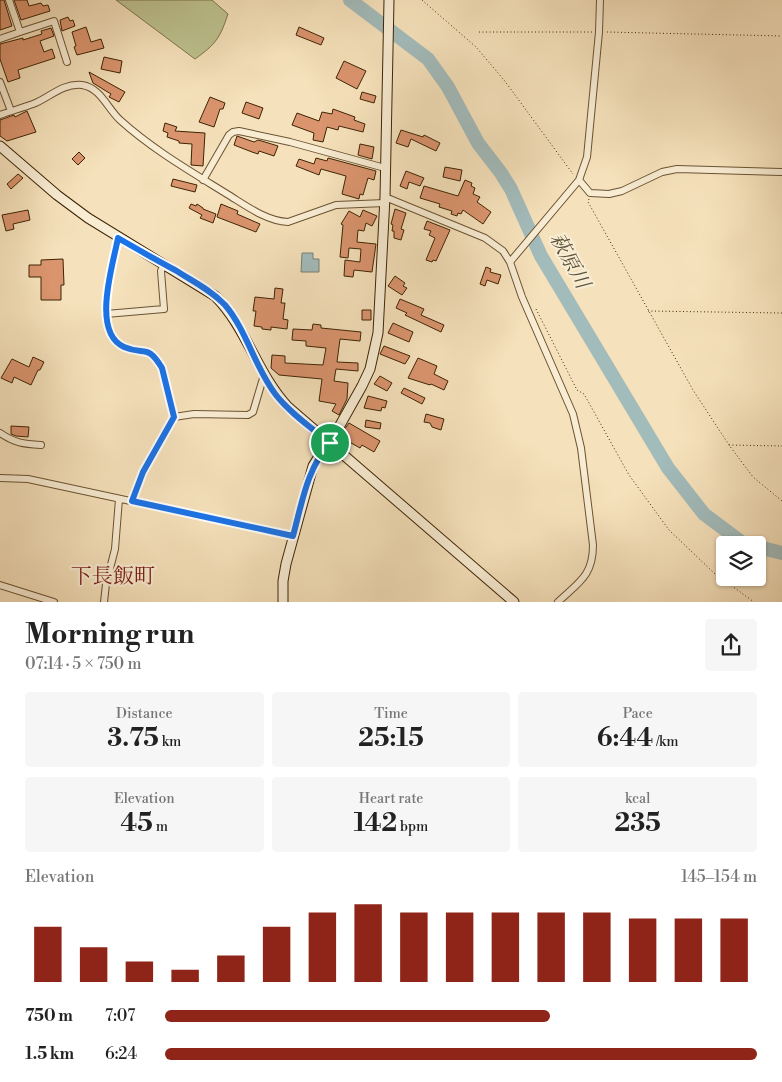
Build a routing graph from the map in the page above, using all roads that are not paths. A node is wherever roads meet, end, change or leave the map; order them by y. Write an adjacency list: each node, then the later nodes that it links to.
1 (8, 0): 4 (street)
2 (388, 0): 11 (street)
3 (600, 0): 14 (street)
4 (20, 32): 5 (street); 6 (street)
5 (0, 39)
6 (67, 62)
7 (0, 82): 8 (street)
8 (11, 111): 9 (street); 13 (street)
9 (0, 115)
10 (0, 146): 16 (street)
11 (385, 168): 13 (street); 15 (street)
12 (782, 172): 14 (street)
13 (203, 180): 15 (street)
14 (577, 182): 17 (street)
15 (385, 200): 17 (street); 23 (street)
16 (118, 238): 18 (street); 19 (street)
17 (510, 262): 34 (street)
18 (164, 264): 19 (street); 20 (street)
19 (106, 314): 21 (street)
20 (264, 375): 21 (street); 23 (street)
21 (174, 417): 27 (street)
22 (0, 433): 24 (street)
23 (330, 443): 28 (street); 33 (street)
24 (41, 445)
25 (0, 478): 26 (street)
26 (119, 499): 27 (street); 31 (street)
27 (132, 501): 28 (street)
28 (293, 536): 32 (street)
29 (0, 585): 30 (street)
30 (54, 602)
31 (104, 602)
32 (283, 602)
33 (514, 602)
34 (558, 602)

